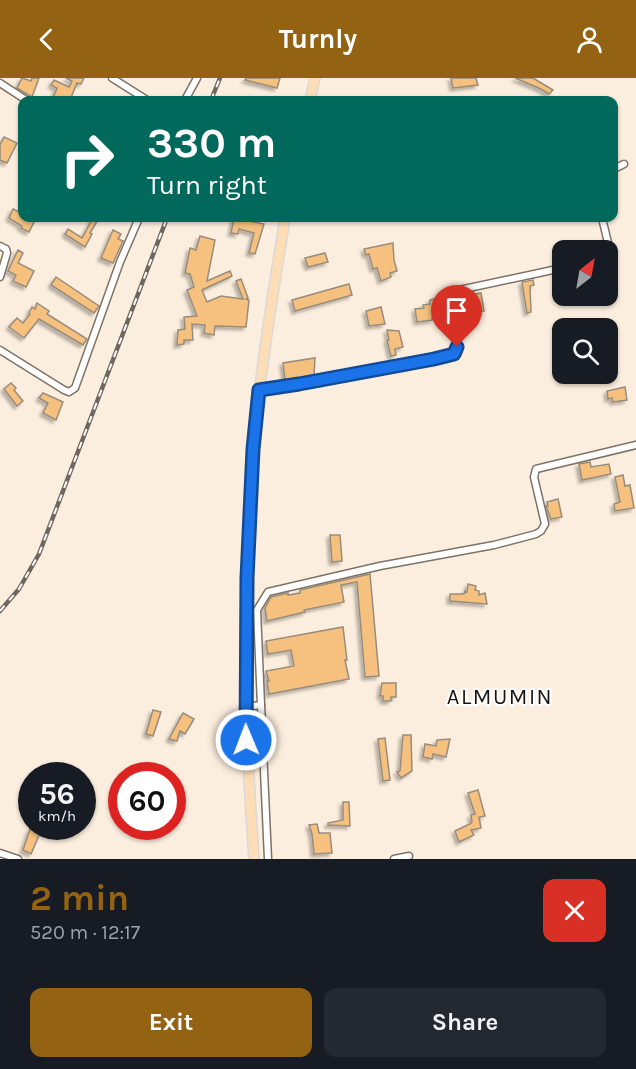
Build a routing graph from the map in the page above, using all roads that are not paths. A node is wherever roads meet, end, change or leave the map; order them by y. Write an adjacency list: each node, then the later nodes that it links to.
1 (112, 78): 6 (street)
2 (197, 78): 7 (street)
3 (314, 78): 8 (main road)
4 (0, 83): 5 (street)
5 (20, 96)
6 (141, 96)
7 (187, 96)
8 (311, 96)
9 (624, 164): 10 (street)
10 (618, 168)
11 (137, 222): 18 (street)
12 (284, 222): 19 (main road)
13 (603, 222): 14 (street)
14 (607, 240)
15 (0, 246): 17 (street)
16 (552, 270): 19 (street)
17 (0, 277)
18 (0, 350)
19 (259, 390): 22 (main road)
20 (636, 445): 21 (street)
21 (261, 705): 22 (street); 27 (street)
22 (245, 707): 26 (main road)
23 (0, 853): 25 (street)
24 (409, 856): 28 (street)
25 (18, 859)
26 (254, 859)
27 (268, 859)
28 (394, 859)

